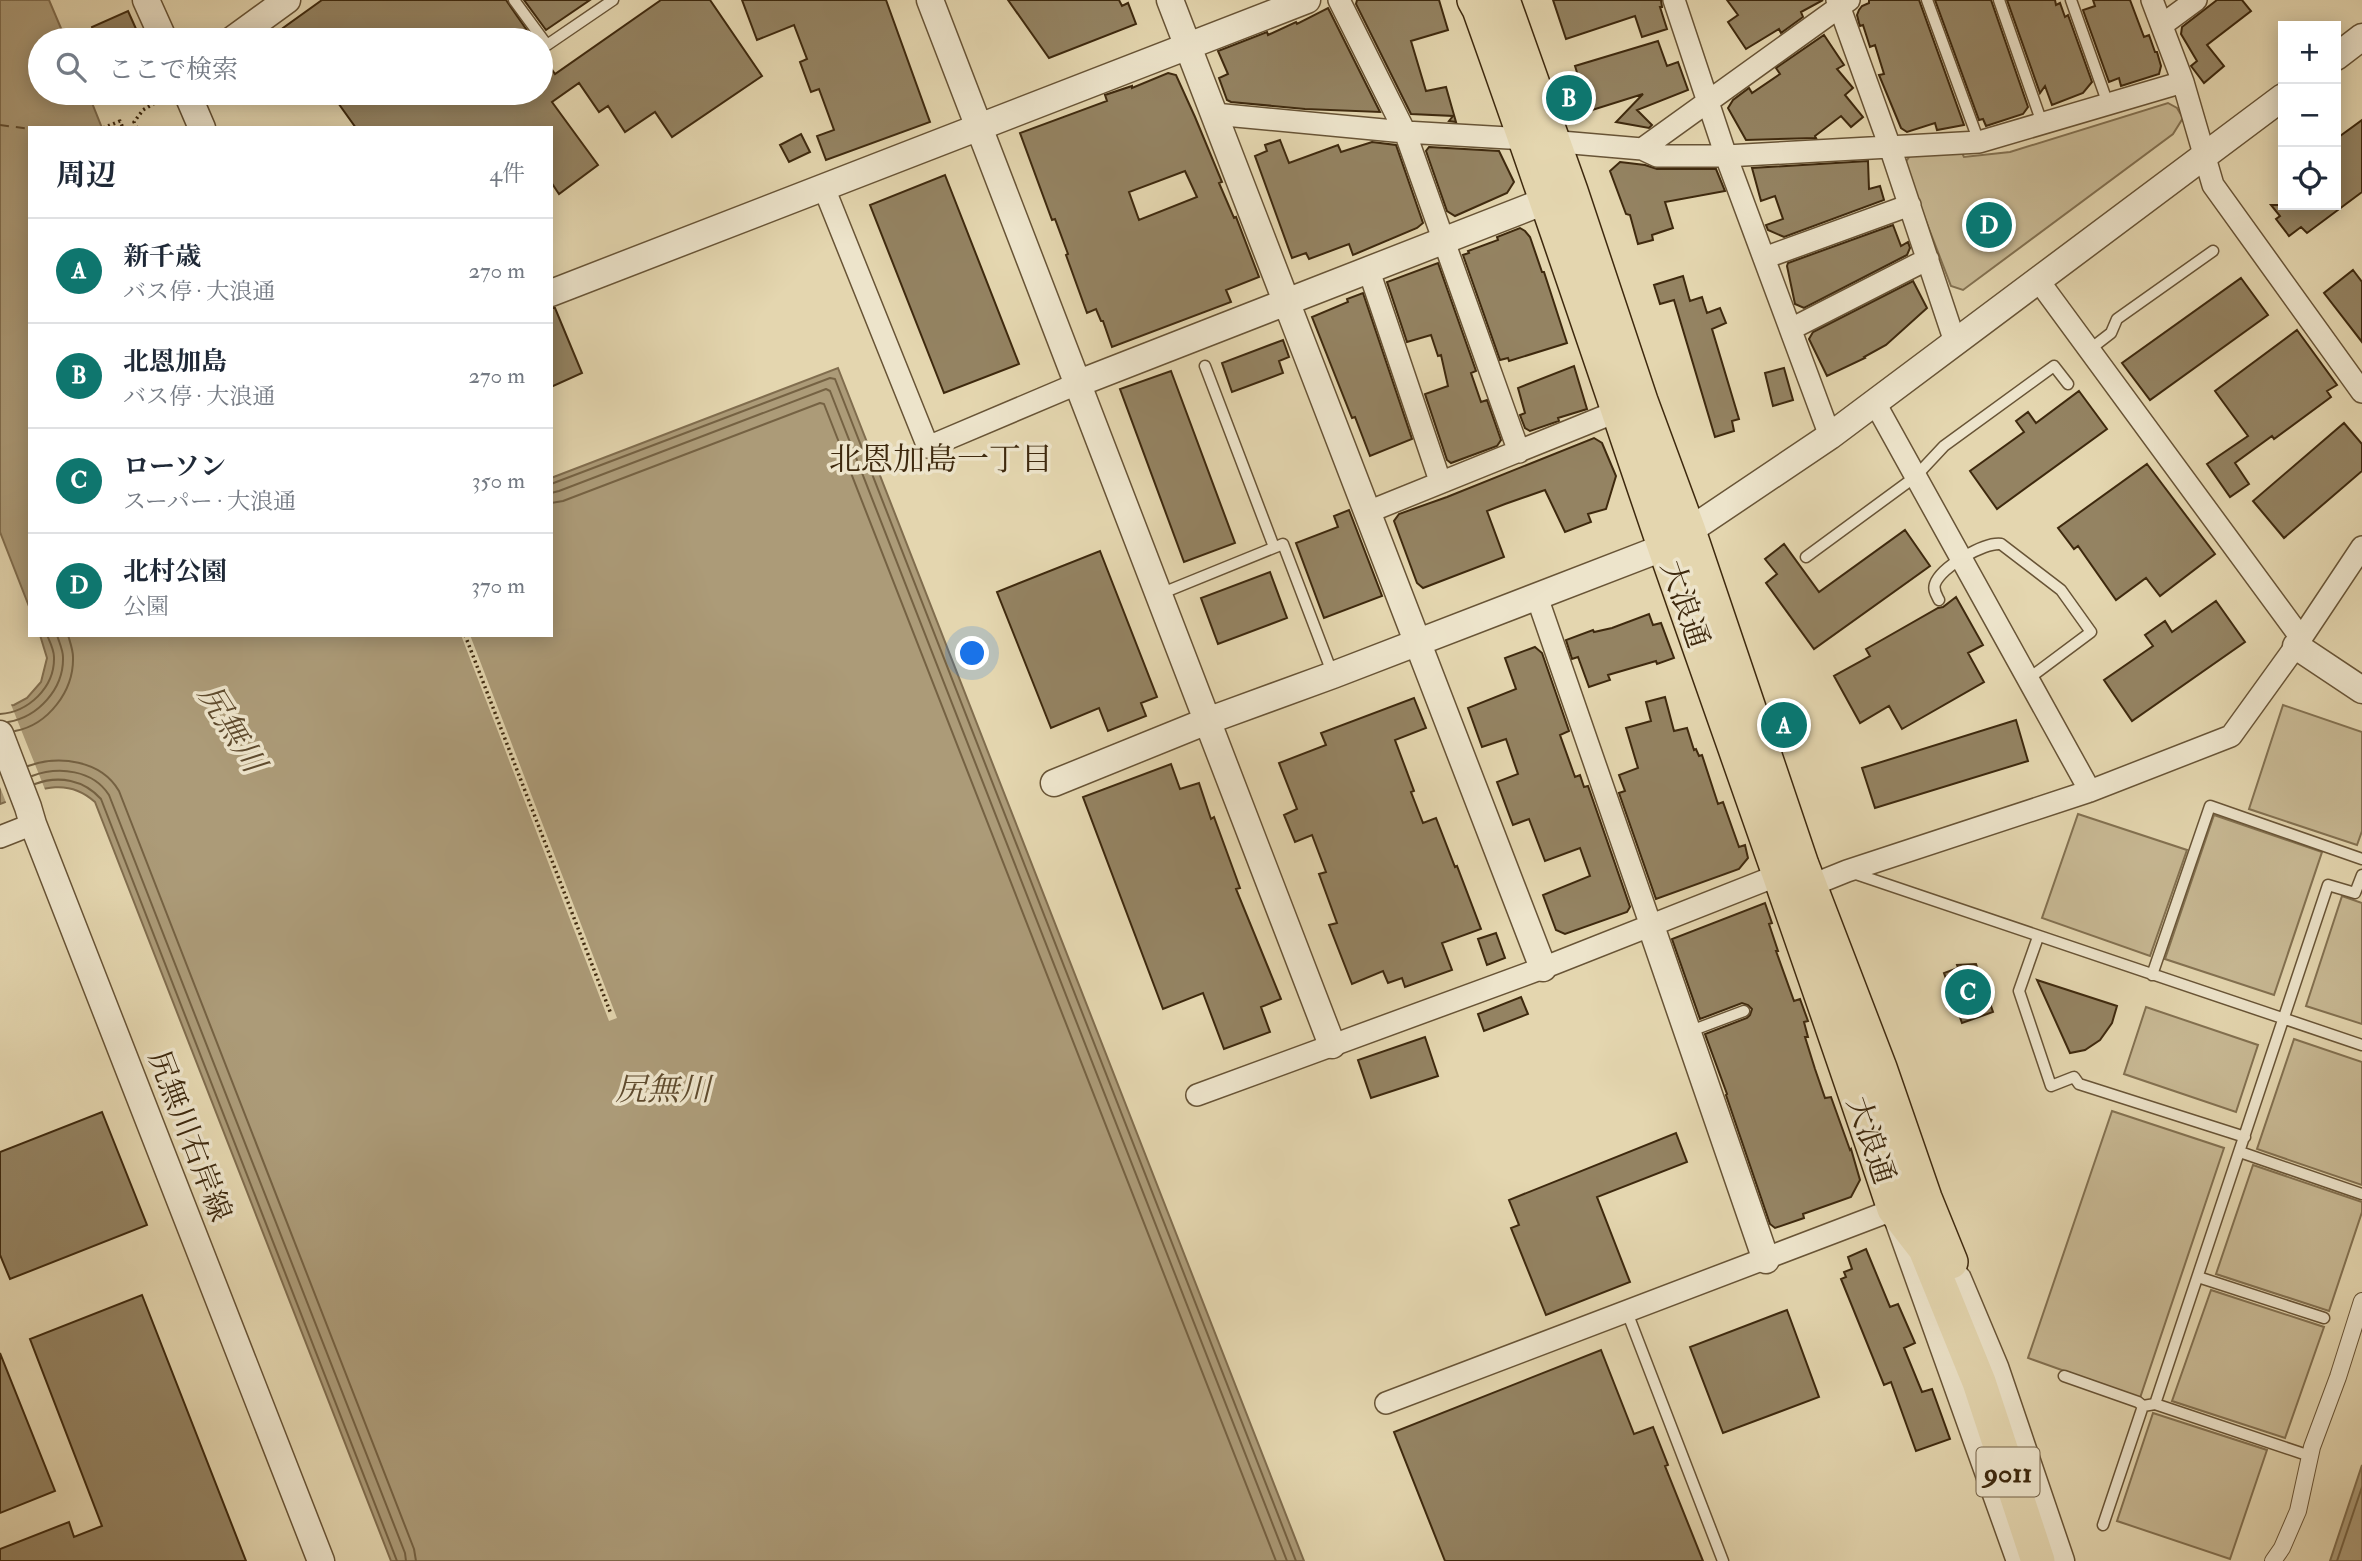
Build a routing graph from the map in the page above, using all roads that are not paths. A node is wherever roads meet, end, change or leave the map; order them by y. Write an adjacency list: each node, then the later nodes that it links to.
1 (146, 0): 19 (street)
2 (287, 0): 20 (street)
3 (514, 0): 21 (lane)
4 (613, 0): 23 (lane)
5 (930, 0): 34 (street)
6 (1170, 0): 24 (street)
7 (1307, 0): 24 (street)
8 (1339, 0): 35 (street)
9 (1474, 0): 36 (main road, 大浪通)
10 (1503, 0): 36 (main road, 大浪通)
11 (1927, 0): 37 (lane)
12 (1999, 0): 32 (lane)
13 (2071, 0): 29 (lane)
14 (2152, 0): 18 (street)
15 (2196, 0): 18 (street)
16 (1678, 2): 27 (street)
17 (1842, 2): 27 (street); 38 (street)
18 (2162, 25): 26 (street)
19 (159, 28)
20 (248, 28)
21 (535, 28)
22 (2362, 37): 25 (street)
23 (553, 40)
24 (1188, 47): 31 (street); 34 (street)
25 (2341, 53)
26 (2183, 82): 29 (street); 41 (street)
27 (1709, 101): 39 (street); 40 (street)
28 (2278, 101): 41 (street)
29 (2109, 104): 32 (street)
30 (192, 105): 33 (street)
31 (1214, 114): 35 (street); 52 (street)
32 (2042, 123): 37 (street)
33 (201, 126)
34 (979, 128): 42 (street); 57 (street)
35 (1405, 132): 36 (street); 45 (street)
36 (1540, 140): 39 (street); 43 (main road, 大浪通)
37 (1979, 142): 38 (street)
38 (1890, 147): 40 (street); 44 (street)
39 (1642, 149): 40 (street)
40 (1726, 156): 47 (street)
41 (2206, 156): 50 (street); 59 (street)
42 (824, 188): 51 (street); 57 (street)
43 (1558, 195): 45 (street); 61 (main road, 大浪通); 67 (main road, 大浪通)
44 (1910, 205): 47 (street); 48 (street)
45 (1444, 241): 49 (street); 63 (street)
46 (2213, 251): 55 (lane)
47 (1764, 258): 53 (street)
48 (1928, 259): 53 (street); 54 (street)
49 (1368, 271): 52 (street); 65 (street)
50 (2038, 280): 54 (street); 55 (street)
51 (553, 292)
52 (1287, 303): 57 (street); 66 (street)
53 (1791, 329): 62 (street)
54 (1955, 342): 60 (street)
55 (2090, 350): 76 (street)
56 (1205, 366): 68 (lane)
57 (1079, 383): 72 (street)
58 (2068, 384): 64 (lane)
59 (2362, 392)
60 (1875, 403): 62 (street); 64 (street)
61 (1618, 411): 63 (street); 67 (main road, 大浪通)
62 (1830, 436): 67 (street)
63 (1519, 452): 65 (street)
64 (1915, 477): 70 (lane); 71 (street)
65 (1440, 481): 66 (street)
66 (1368, 512): 75 (street)
67 (1677, 539): 73 (street); 89 (main road, 大浪通)
68 (1274, 547): 72 (lane); 77 (lane)
69 (2362, 547): 76 (street)
70 (1806, 557)
71 (1961, 559): 74 (lane); 78 (street); 78 (lane)
72 (1159, 595): 80 (street)
73 (1537, 597): 75 (street); 91 (street)
74 (1939, 600)
75 (1418, 642): 77 (street); 93 (street)
76 (2299, 642): 79 (street); 83 (street)
77 (1333, 675): 80 (street)
78 (2028, 679): 83 (street)
79 (2362, 690)
80 (1207, 721): 82 (street); 98 (street)
81 (0, 734): 84 (street, 尻無川右岸線)
82 (1054, 783)
83 (2090, 791): 87 (street)
84 (30, 815): 85 (street); 118 (street, 尻無川右岸線)
85 (0, 837)
86 (2362, 859): 94 (lane)
87 (1847, 871): 89 (street); 92 (lane)
88 (2362, 875): 90 (lane)
89 (1795, 880): 91 (street); 104 (main road, 大浪通)
90 (2359, 894): 96 (lane)
91 (1651, 926): 93 (street); 97 (street)
92 (2038, 937): 94 (lane); 101 (lane)
93 (1543, 968): 98 (street)
94 (2152, 975): 96 (lane)
95 (1744, 1011): 97 (lane)
96 (2284, 1019): 99 (lane); 101 (lane)
97 (1688, 1032): 105 (street)
98 (1332, 1045): 100 (street)
99 (2362, 1045)
100 (1197, 1096)
101 (2245, 1136): 102 (lane)
102 (2240, 1152): 103 (lane); 106 (lane)
103 (2362, 1194)
104 (1910, 1204): 105 (street); 107 (main road, 大浪通); 111 (main road); 120 (street)
105 (1766, 1260): 109 (street)
106 (2198, 1277): 110 (lane); 114 (lane)
107 (1958, 1279): 111 (main road); 122 (street)
108 (2362, 1301): 116 (street)
109 (1627, 1312): 113 (street); 119 (lane)
110 (2324, 1318)
111 (1959, 1333): 121 (main road, 9011)
112 (2064, 1377): 115 (lane)
113 (1386, 1403)
114 (2155, 1404): 115 (lane); 116 (lane)
115 (2143, 1406): 117 (lane)
116 (2310, 1456): 123 (street)
117 (2103, 1524)
118 (321, 1561)
119 (1723, 1561)
120 (2020, 1561)
121 (2038, 1561)
122 (2061, 1561)
123 (2273, 1561)

